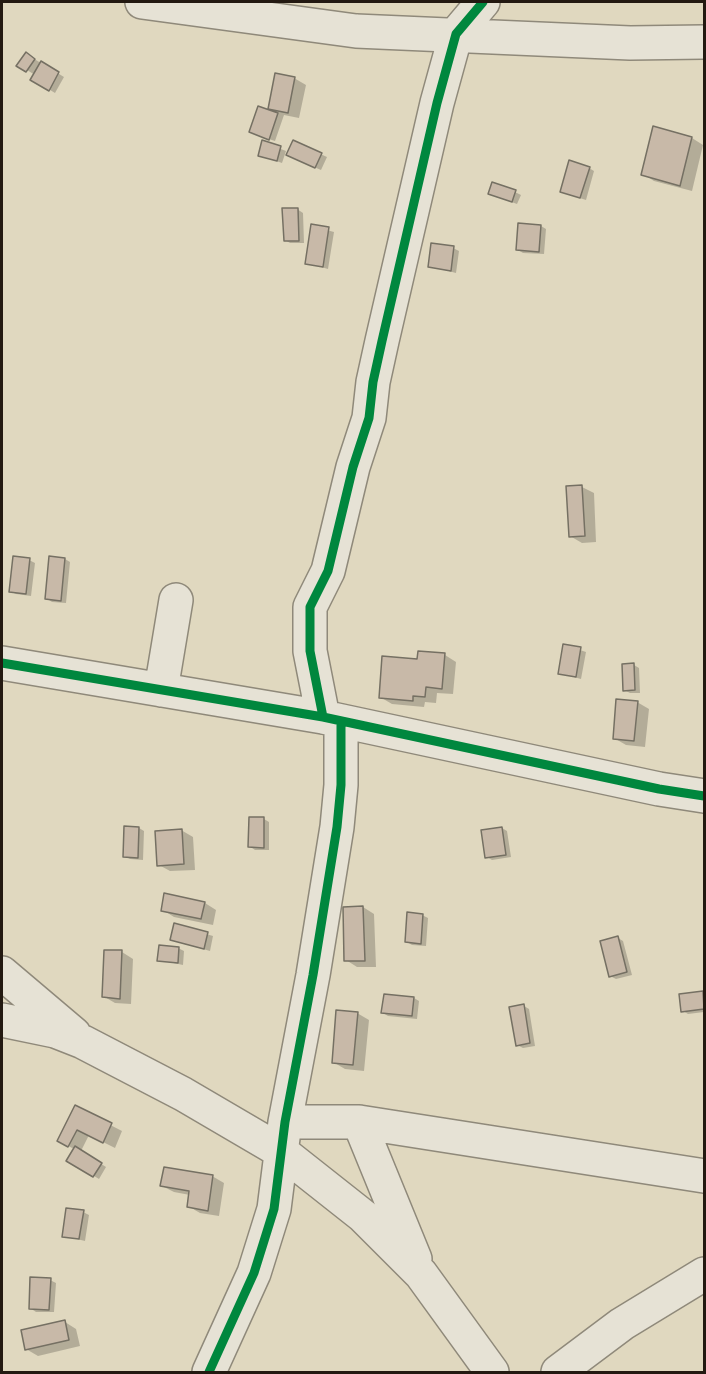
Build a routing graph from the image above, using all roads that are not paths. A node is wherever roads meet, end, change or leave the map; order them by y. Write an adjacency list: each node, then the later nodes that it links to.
1 (142, 2): 3 (street)
2 (483, 2): 3 (street)
3 (456, 34): 4 (street); 8 (street)
4 (705, 42)
5 (176, 600): 7 (street)
6 (2, 663): 7 (street)
7 (161, 690): 8 (street)
8 (332, 719): 9 (street); 14 (street)
9 (705, 796)
10 (2, 973): 12 (street)
11 (2, 1020): 12 (street)
12 (83, 1042): 14 (street)
13 (359, 1122): 14 (street); 15 (street); 16 (street)
14 (284, 1137): 16 (street); 18 (street)
15 (705, 1176)
16 (421, 1274): 19 (street)
17 (705, 1274): 20 (street)
18 (209, 1372)
19 (492, 1372)
20 (558, 1372)

